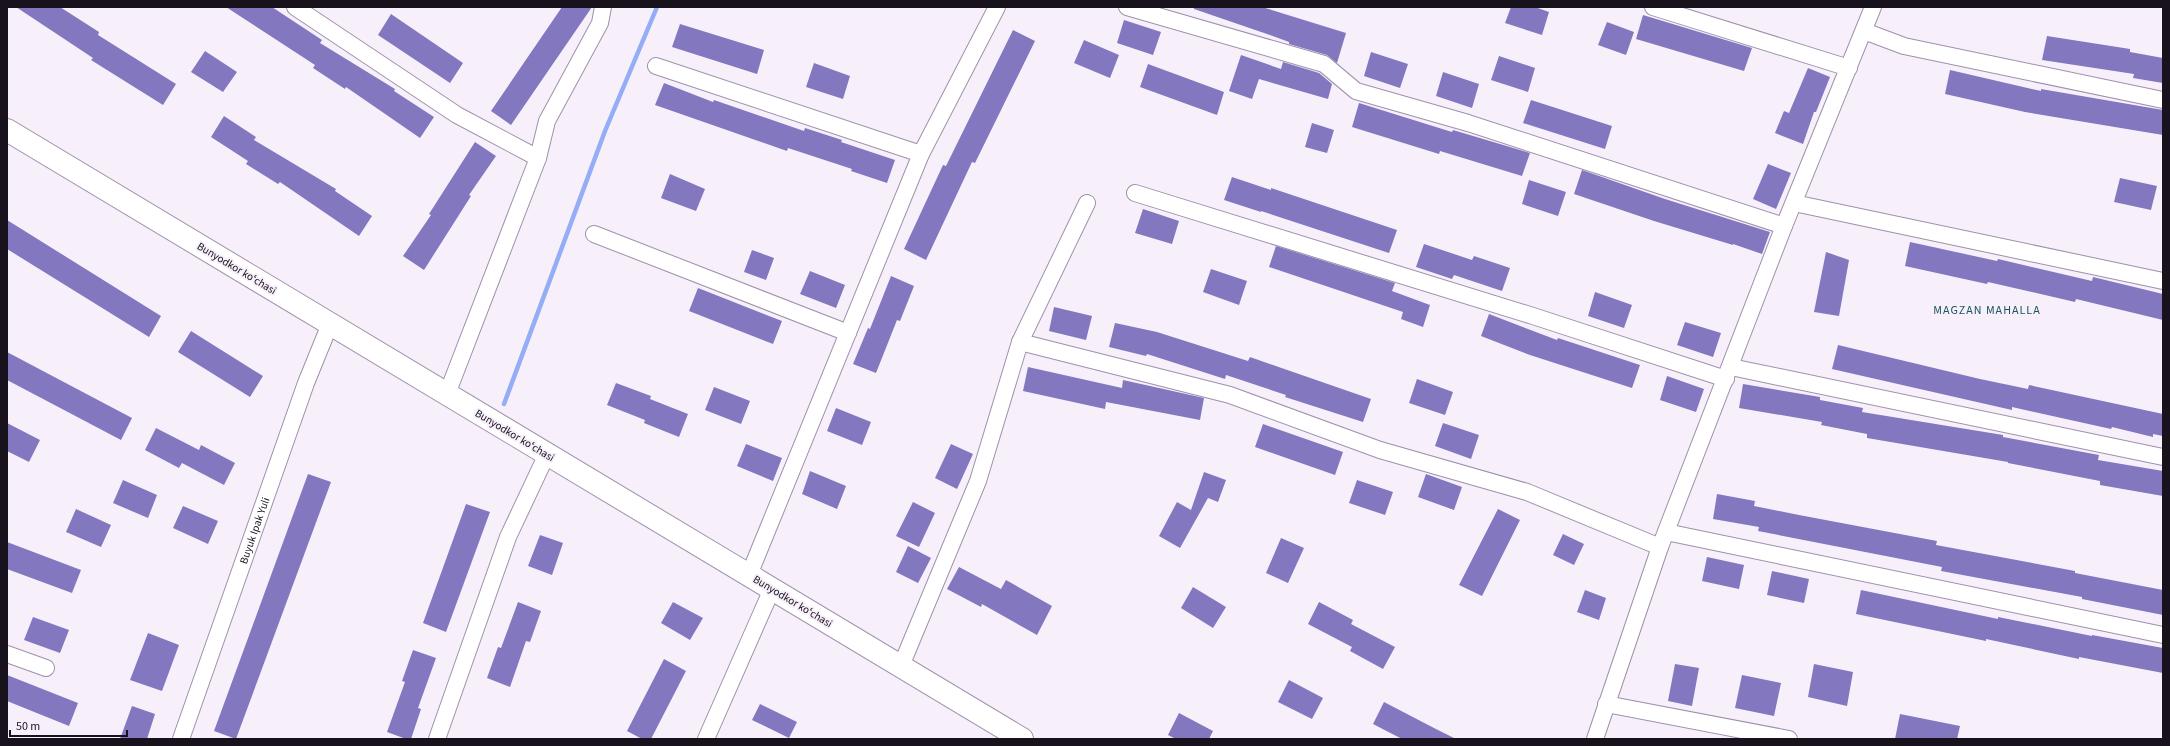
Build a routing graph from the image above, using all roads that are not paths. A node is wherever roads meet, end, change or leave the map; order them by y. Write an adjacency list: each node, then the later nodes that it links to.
1 (295, 7): 13 (street)
2 (602, 7): 13 (street)
3 (997, 7): 12 (street)
4 (1127, 7): 17 (street)
5 (1654, 7): 9 (street)
6 (1873, 7): 7 (street)
7 (1864, 31): 9 (street); 10 (street)
8 (656, 66): 12 (street)
9 (1849, 68): 16 (street)
10 (2163, 100)
11 (7, 130): 20 (main road, Bunyodkor koʻchasi)
12 (921, 154): 21 (street)
13 (538, 158): 24 (street)
14 (1135, 192): 23 (street)
15 (1087, 203): 22 (street)
16 (1794, 203): 17 (street); 19 (street)
17 (1784, 226): 23 (street)
18 (594, 234): 21 (street)
19 (2163, 281)
20 (330, 324): 24 (main road, Bunyodkor koʻchasi); 36 (street, Buyuk Ipak Yuli)
21 (848, 333): 29 (street)
22 (1020, 342): 28 (street); 33 (street)
23 (1728, 373): 26 (street); 27 (street)
24 (447, 394): 25 (main road, Bunyodkor koʻchasi)
25 (547, 454): 29 (main road, Bunyodkor koʻchasi); 37 (street)
26 (2163, 457)
27 (1666, 532): 28 (street); 31 (street)
28 (1660, 547): 35 (street)
29 (749, 575): 30 (main road, Bunyodkor koʻchasi)
30 (772, 589): 33 (main road, Bunyodkor koʻchasi); 38 (street)
31 (2163, 635)
32 (7, 654): 34 (street)
33 (901, 666): 39 (main road, Bunyodkor koʻchasi)
34 (46, 668)
35 (1606, 704): 40 (street); 41 (street)
36 (181, 739)
37 (437, 739)
38 (706, 739)
39 (1022, 739)
40 (1595, 739)
41 (1788, 739)

